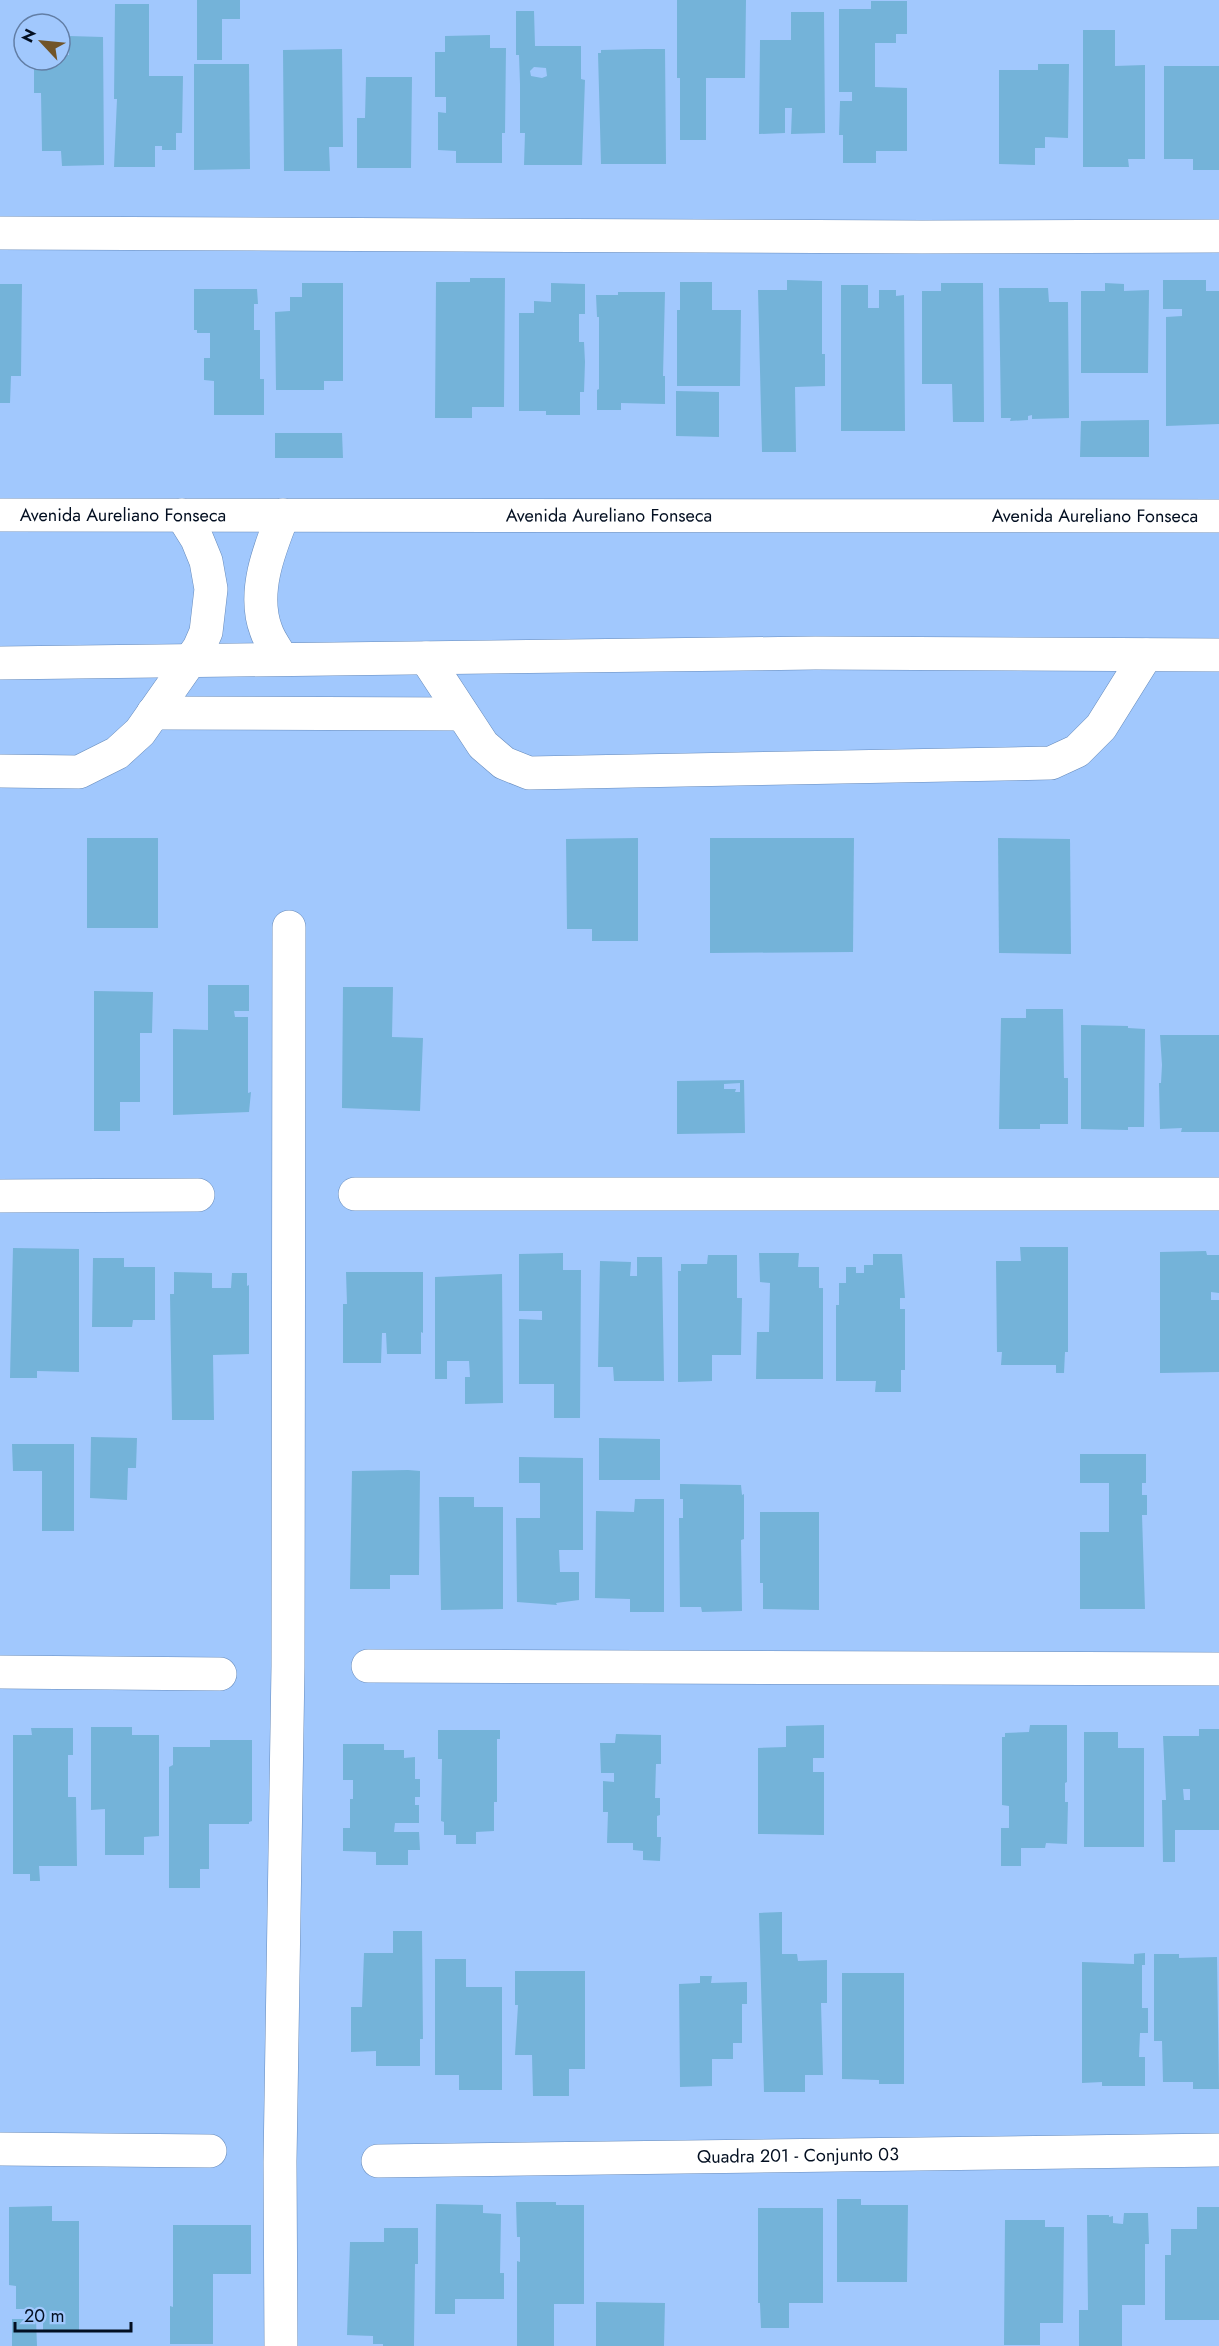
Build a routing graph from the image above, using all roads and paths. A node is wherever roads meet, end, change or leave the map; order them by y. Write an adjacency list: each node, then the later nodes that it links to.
1 (0, 233): 2 (street)
2 (1219, 236)
3 (0, 515): 4 (street, Avenida Aureliano Fonseca)
4 (182, 515): 5 (street, Avenida Aureliano Fonseca); 11 (street)
5 (283, 515): 6 (street, Avenida Aureliano Fonseca); 10 (street)
6 (1219, 516)
7 (1146, 655): 8 (street); 9 (street); 14 (street)
8 (1219, 655)
9 (426, 658): 10 (street); 14 (street)
10 (282, 659): 11 (street)
11 (189, 660): 12 (street); 13 (street)
12 (0, 663)
13 (153, 713): 14 (street); 15 (street)
14 (462, 714)
15 (0, 771)
16 (289, 927): 29 (street)
17 (355, 1194): 18 (street)
18 (1219, 1194)
19 (198, 1195): 20 (street)
20 (0, 1196)
21 (368, 1666): 22 (street)
22 (1219, 1669)
23 (0, 1672): 24 (street)
24 (220, 1674)
25 (0, 2149): 27 (street)
26 (1219, 2150): 28 (street, Quadra 201 - Conjunto 03)
27 (210, 2151)
28 (378, 2161)
29 (281, 2346)

